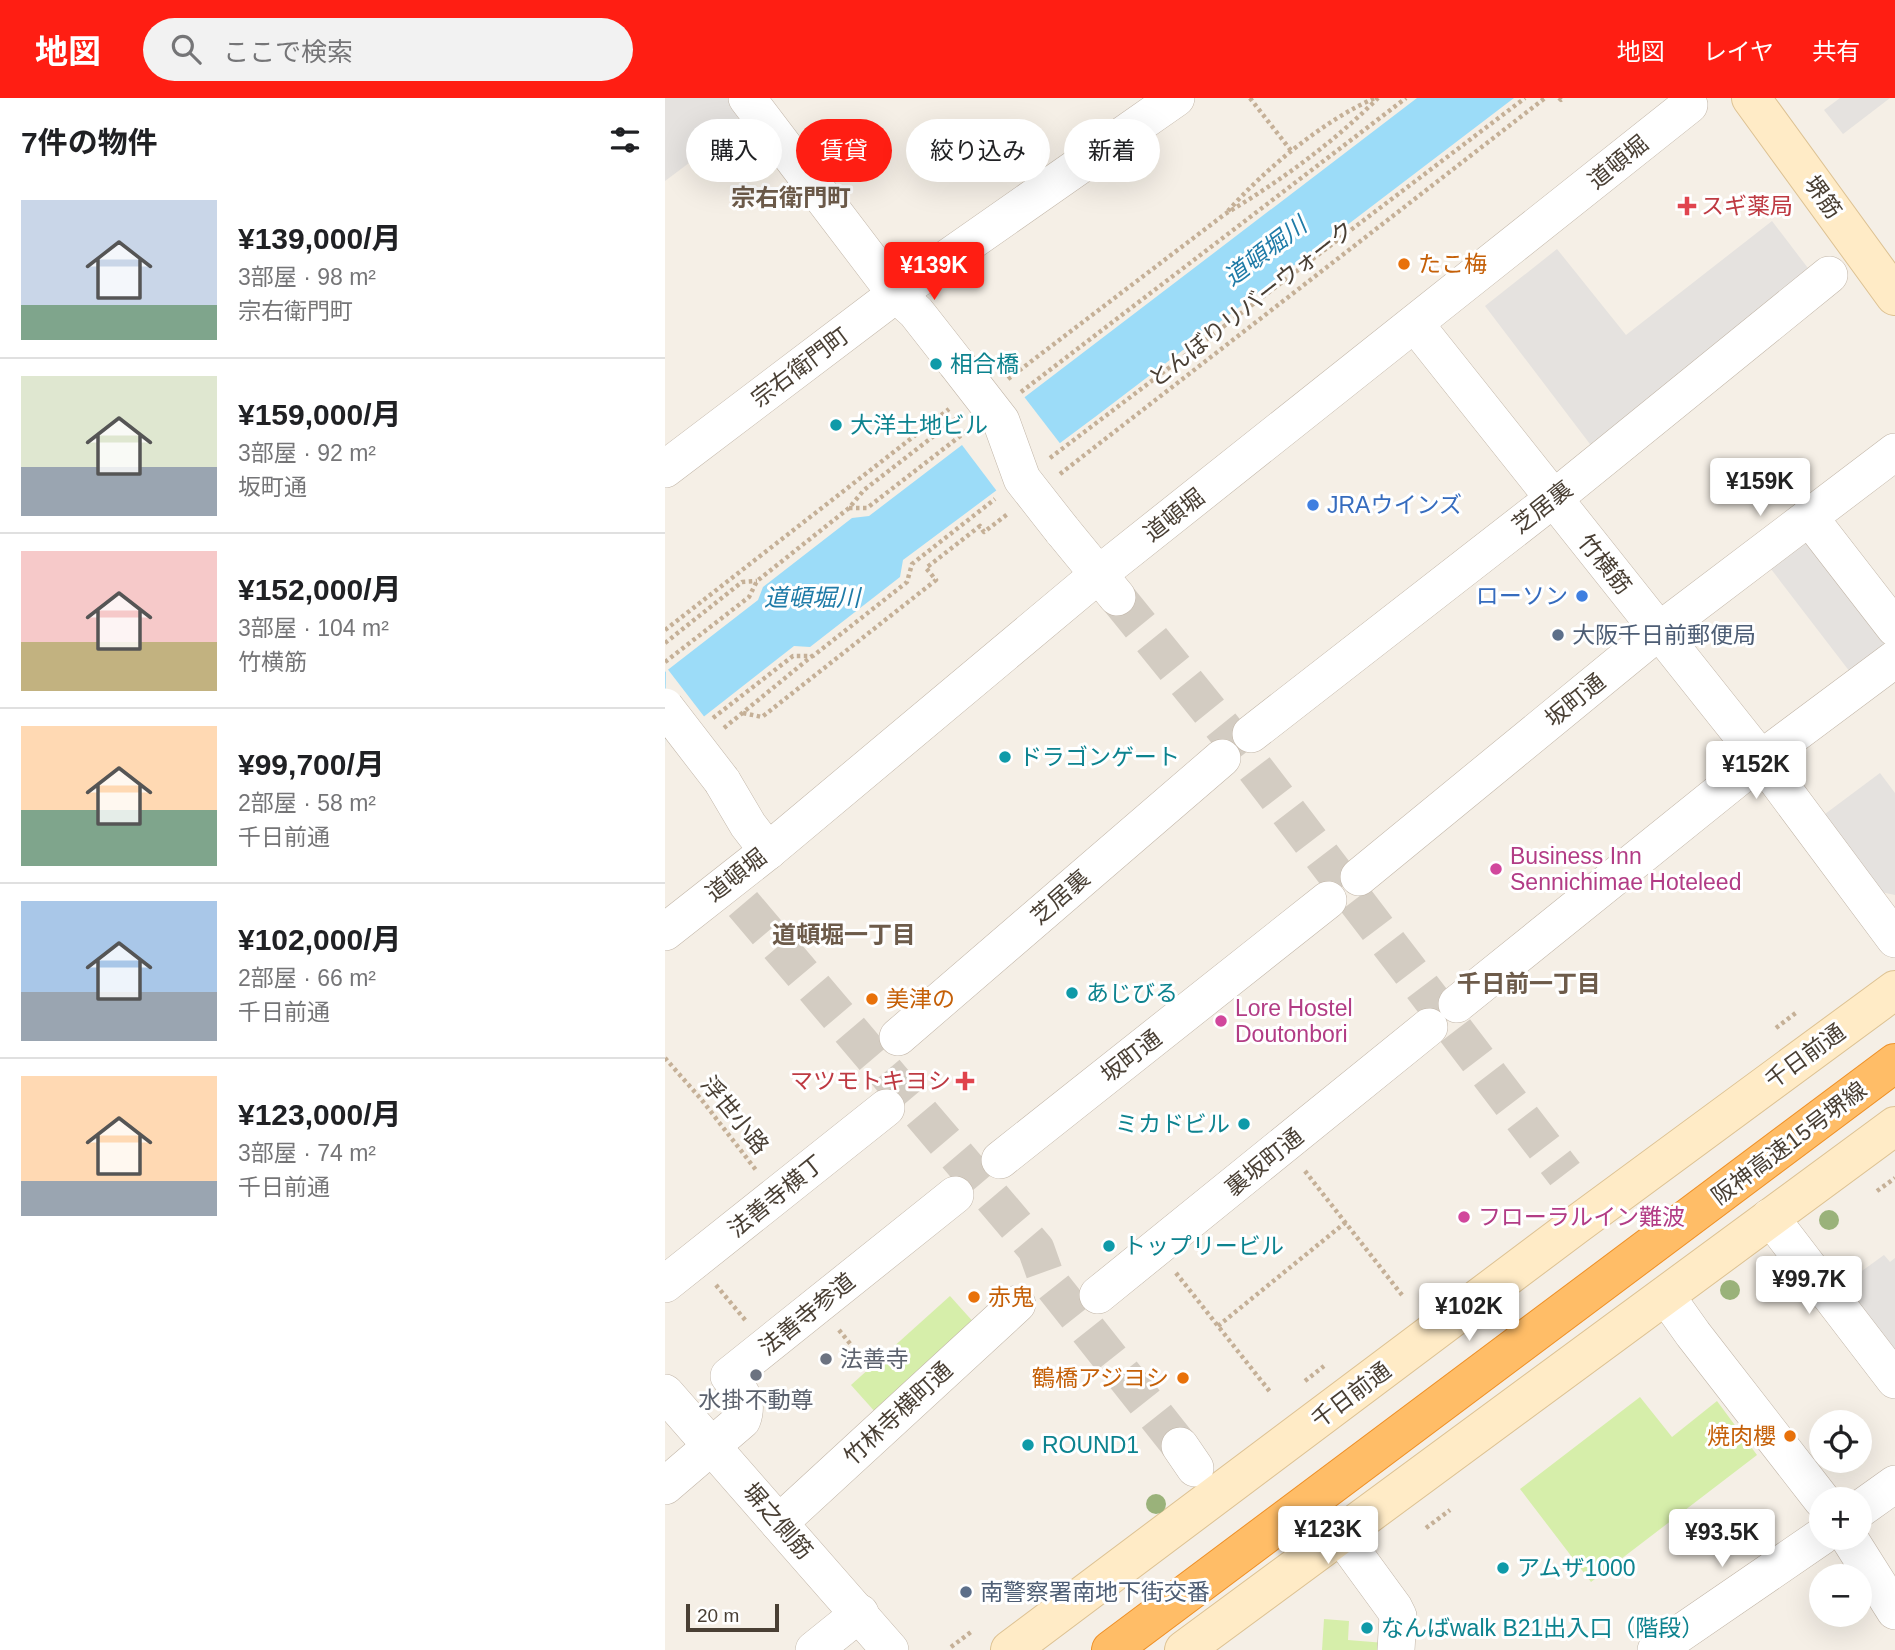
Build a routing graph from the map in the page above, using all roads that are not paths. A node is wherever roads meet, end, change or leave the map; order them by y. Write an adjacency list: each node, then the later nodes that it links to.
1 (747, 98): 6 (street)
2 (1176, 98): 6 (street, 宗右衛門町)
3 (1751, 98): 7 (main road, 堺筋)
4 (1689, 105): 8 (street, 道頓堀)
5 (1829, 275): 11 (street, 芝居裏)
6 (896, 294): 10 (street, 宗右衛門町); 13 (street, bridge)
7 (1895, 296)
8 (1415, 324): 11 (street, 竹横筋); 13 (street, 道頓堀)
9 (1895, 452): 12 (street, 坂町通)
10 (665, 469)
11 (1553, 499): 15 (street, 竹横筋); 18 (street, 芝居裏)
12 (1809, 517): 14 (street); 15 (street, 坂町通)
13 (1108, 585): 21 (street, 道頓堀)
14 (1895, 628)
15 (1660, 631): 20 (street, 竹横筋); 22 (street, 坂町通)
16 (1895, 659): 20 (street)
17 (665, 707): 21 (street, bridge)
18 (1251, 734)
19 (1222, 758): 29 (street, 芝居裏)
20 (1761, 760): 25 (street, 竹横筋); 27 (street)
21 (768, 850): 24 (street, 道頓堀)
22 (1359, 877)
23 (1328, 900): 33 (street, 坂町通)
24 (665, 932)
25 (1895, 939)
26 (1895, 990): 55 (main road, 千日前通)
27 (1457, 1004)
28 (1429, 1027): 37 (street, 裏坂町通)
29 (898, 1037)
30 (1895, 1063): 56 (highway, 阪神高速15号堺線)
31 (886, 1108): 36 (street, 法善寺横丁)
32 (1895, 1126): 35 (main road)
33 (1000, 1160)
34 (955, 1195): 42 (street, 法善寺参道)
35 (1770, 1217): 38 (main road); 40 (street)
36 (665, 1284)
37 (1098, 1295)
38 (1666, 1296): 45 (street); 48 (main road)
39 (1017, 1304): 47 (street, 竹林寺横町通)
40 (1895, 1380)
41 (665, 1393): 42 (street, 塀之側筋)
42 (712, 1447): 44 (street); 47 (street, 塀之側筋)
43 (1895, 1484): 46 (street)
44 (665, 1486)
45 (1812, 1487)
46 (1872, 1500)
47 (779, 1523): 52 (street, 塀之側筋)
48 (1340, 1534): 57 (main road); 58 (street)
49 (1809, 1545): 59 (street)
50 (1857, 1550): 51 (street)
51 (1895, 1611)
52 (860, 1614): 53 (street); 54 (street, 塀之側筋)
53 (814, 1650)
54 (890, 1650)
55 (1010, 1650)
56 (1111, 1650)
57 (1184, 1650)
58 (1396, 1650)
59 (1656, 1650)

